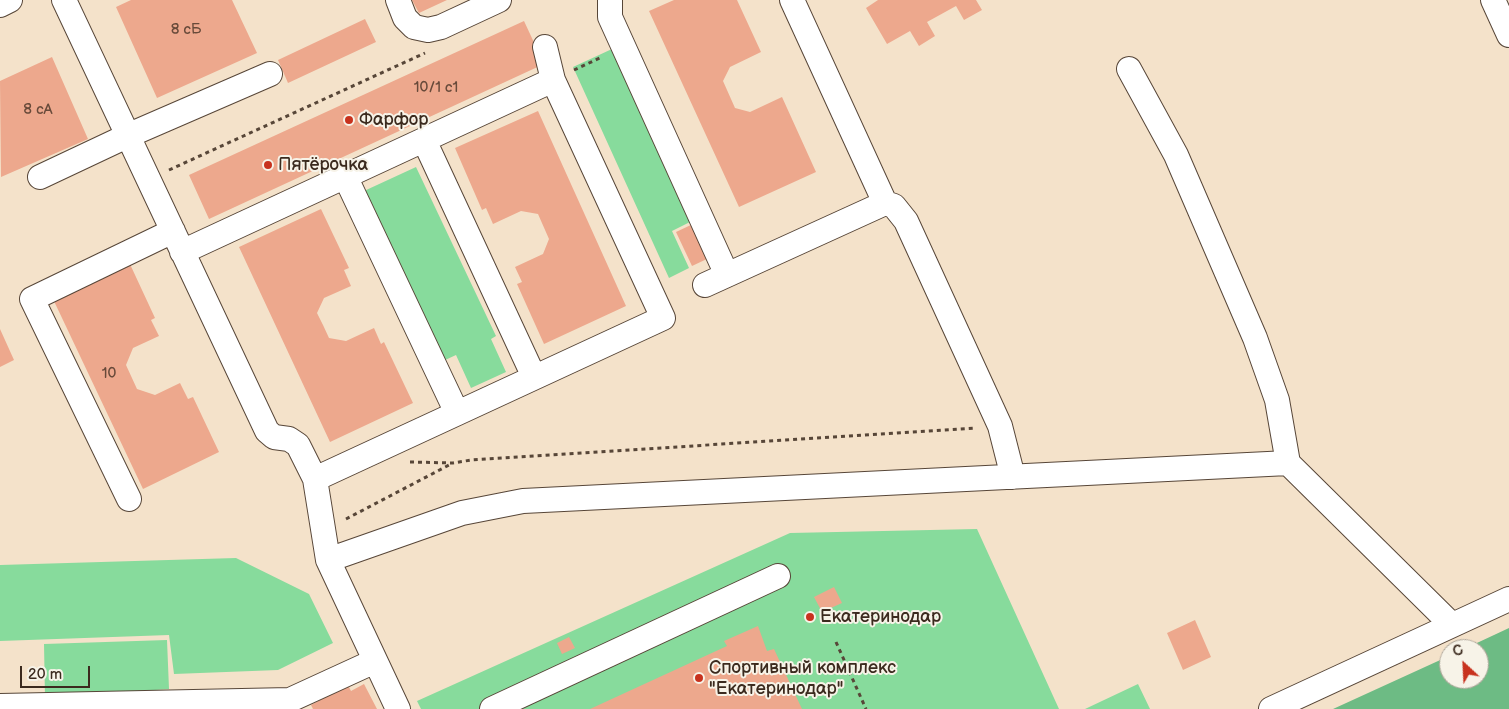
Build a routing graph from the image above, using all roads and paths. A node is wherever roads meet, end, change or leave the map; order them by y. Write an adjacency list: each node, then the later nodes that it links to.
1 (10, 0): 8 (street)
2 (64, 0): 16 (street)
3 (398, 0): 4 (street)
4 (499, 0)
5 (610, 0): 11 (street)
6 (792, 0): 21 (street)
7 (1493, 0): 9 (street)
8 (0, 5)
9 (1509, 35)
10 (544, 46): 15 (street)
11 (623, 46): 15 (path); 23 (street)
12 (425, 53): 20 (path)
13 (1130, 69): 29 (street)
14 (270, 74): 16 (street)
15 (563, 75): 17 (street); 25 (street)
16 (127, 136): 19 (street); 20 (street)
17 (424, 140): 18 (street); 25 (street)
18 (345, 176): 22 (street); 26 (street)
19 (40, 177)
20 (148, 180): 22 (street)
21 (885, 203): 23 (street); 27 (street)
22 (177, 242): 32 (street); 33 (street)
23 (727, 274): 24 (street)
24 (705, 285)
25 (534, 377): 26 (street)
26 (457, 413): 32 (street)
27 (1000, 426): 30 (path); 31 (street)
28 (401, 461): 30 (path)
29 (1288, 462): 31 (street); 38 (street)
30 (453, 464): 34 (path)
31 (1013, 476): 35 (street)
32 (315, 480): 34 (street)
33 (129, 499)
34 (323, 531): 35 (street)
35 (328, 560): 40 (street)
36 (778, 576): 43 (street)
37 (1509, 600): 38 (street)
38 (1452, 625): 45 (street)
39 (836, 642): 44 (path)
40 (375, 661): 41 (street); 42 (street)
41 (0, 706)
42 (398, 709)
43 (492, 709)
44 (866, 709)
45 (1271, 709)

